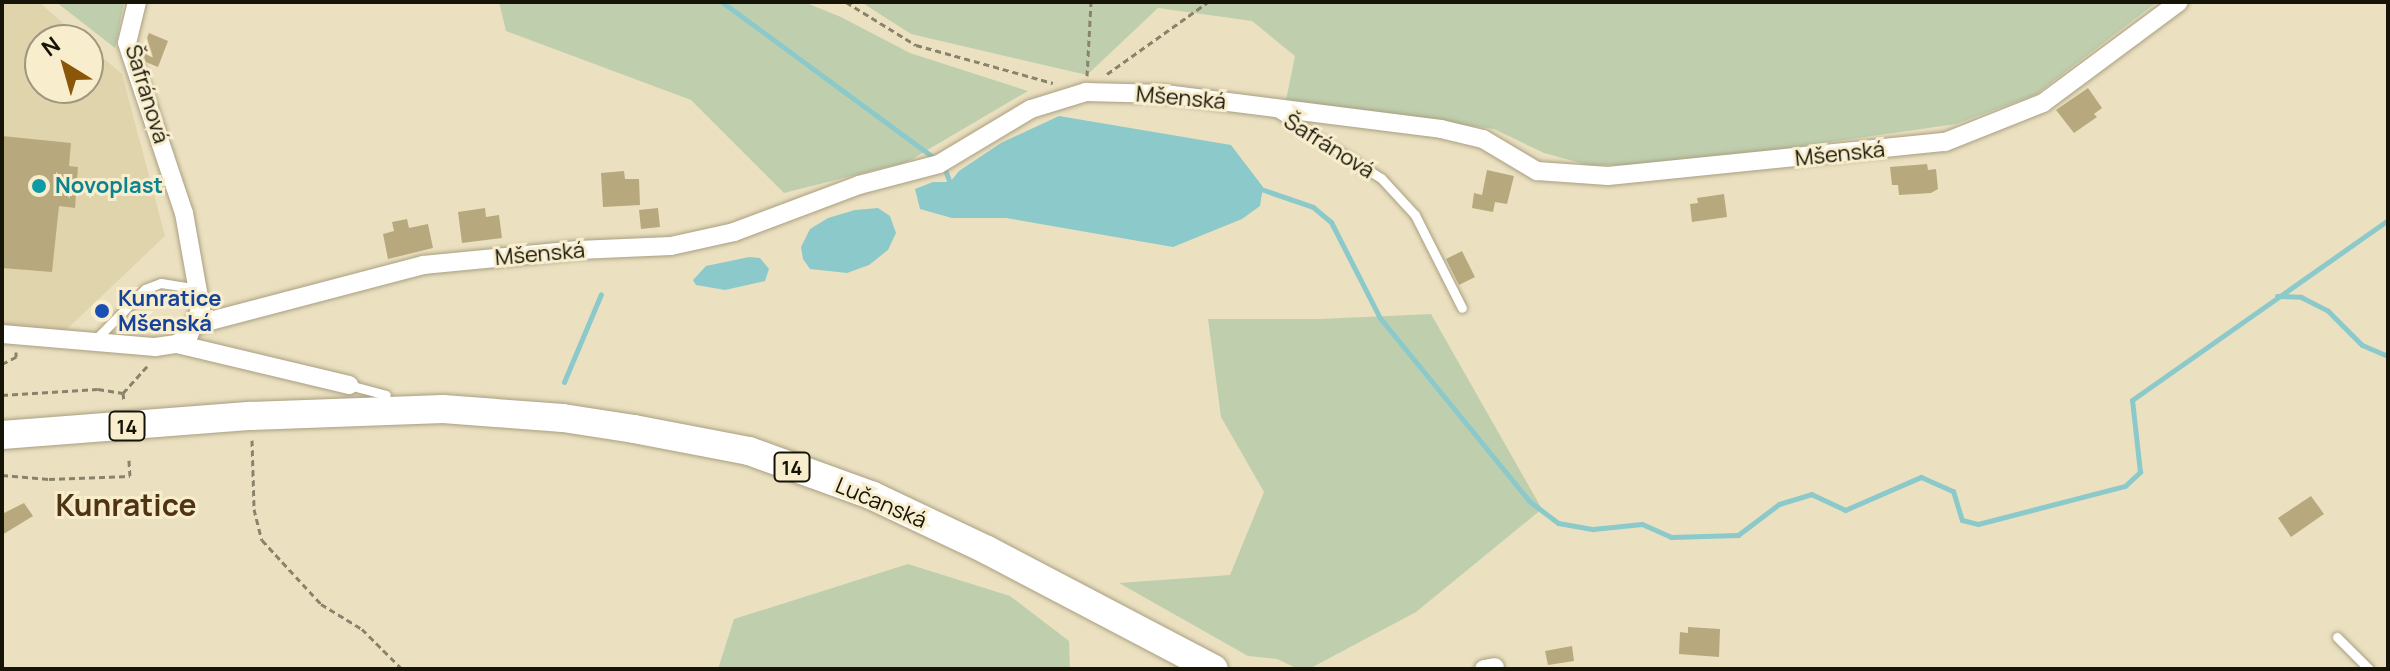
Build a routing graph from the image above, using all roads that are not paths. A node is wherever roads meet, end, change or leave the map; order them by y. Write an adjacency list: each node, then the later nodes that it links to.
1 (137, 2): 4 (street, Šafránová)
2 (2179, 2): 3 (street, Mšenská)
3 (1268, 107): 5 (lane, Šafránová); 6 (street, Mšenská)
4 (197, 289): 6 (street, Šafránová); 8 (lane)
5 (1462, 308)
6 (195, 325): 9 (street)
7 (2, 334): 8 (street)
8 (93, 342): 9 (street)
9 (177, 344): 10 (street)
10 (349, 385): 11 (lane)
11 (386, 395)
12 (2, 435): 14 (main road, Lučanská / 14)
13 (2337, 637): 15 (lane)
14 (1214, 669)
15 (2369, 669)

